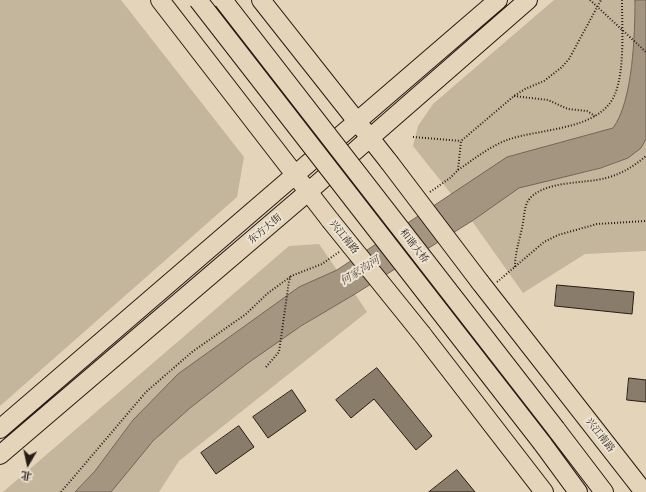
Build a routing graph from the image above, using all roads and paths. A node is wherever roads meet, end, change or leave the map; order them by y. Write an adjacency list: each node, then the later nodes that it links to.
1 (160, 0): 21 (main road, 兴江南路)
2 (198, 0): 34 (main road, 和谐大桥, bridge)
3 (223, 0): 35 (main road, 和谐大桥, bridge)
4 (261, 0): 15 (main road, 兴江南路)
5 (498, 0): 15 (main road, 东方大街)
6 (528, 0): 17 (main road, 东方大街)
7 (590, 0): 10 (path)
8 (601, 0): 10 (path)
9 (622, 0): 11 (path)
10 (598, 7): 11 (path); 13 (path)
11 (622, 30): 12 (path); 14 (path)
12 (646, 52)
13 (514, 96): 14 (path); 18 (path)
14 (595, 116): 20 (path)
15 (356, 121): 17 (main road, 兴江南路); 21 (main road, 东方大街)
16 (413, 137): 18 (path)
17 (370, 138): 22 (main road, 东方大街); 28 (main road, 兴江南路, bridge)
18 (461, 142): 20 (path)
19 (646, 156): 26 (path)
20 (458, 170): 23 (path)
21 (295, 175): 22 (main road, 兴江南路); 30 (main road, 东方大街)
22 (308, 192): 31 (main road, 东方大街); 33 (main road, 兴江南路, bridge)
23 (424, 196)
24 (646, 221): 26 (path)
25 (341, 251): 27 (path)
26 (515, 267): 28 (path)
27 (291, 276): 29 (path); 32 (path)
28 (484, 286): 36 (main road, 兴江南路)
29 (266, 367)
30 (0, 429)
31 (0, 454)
32 (61, 492)
33 (544, 492)
34 (578, 492)
35 (604, 492)
36 (644, 492)

